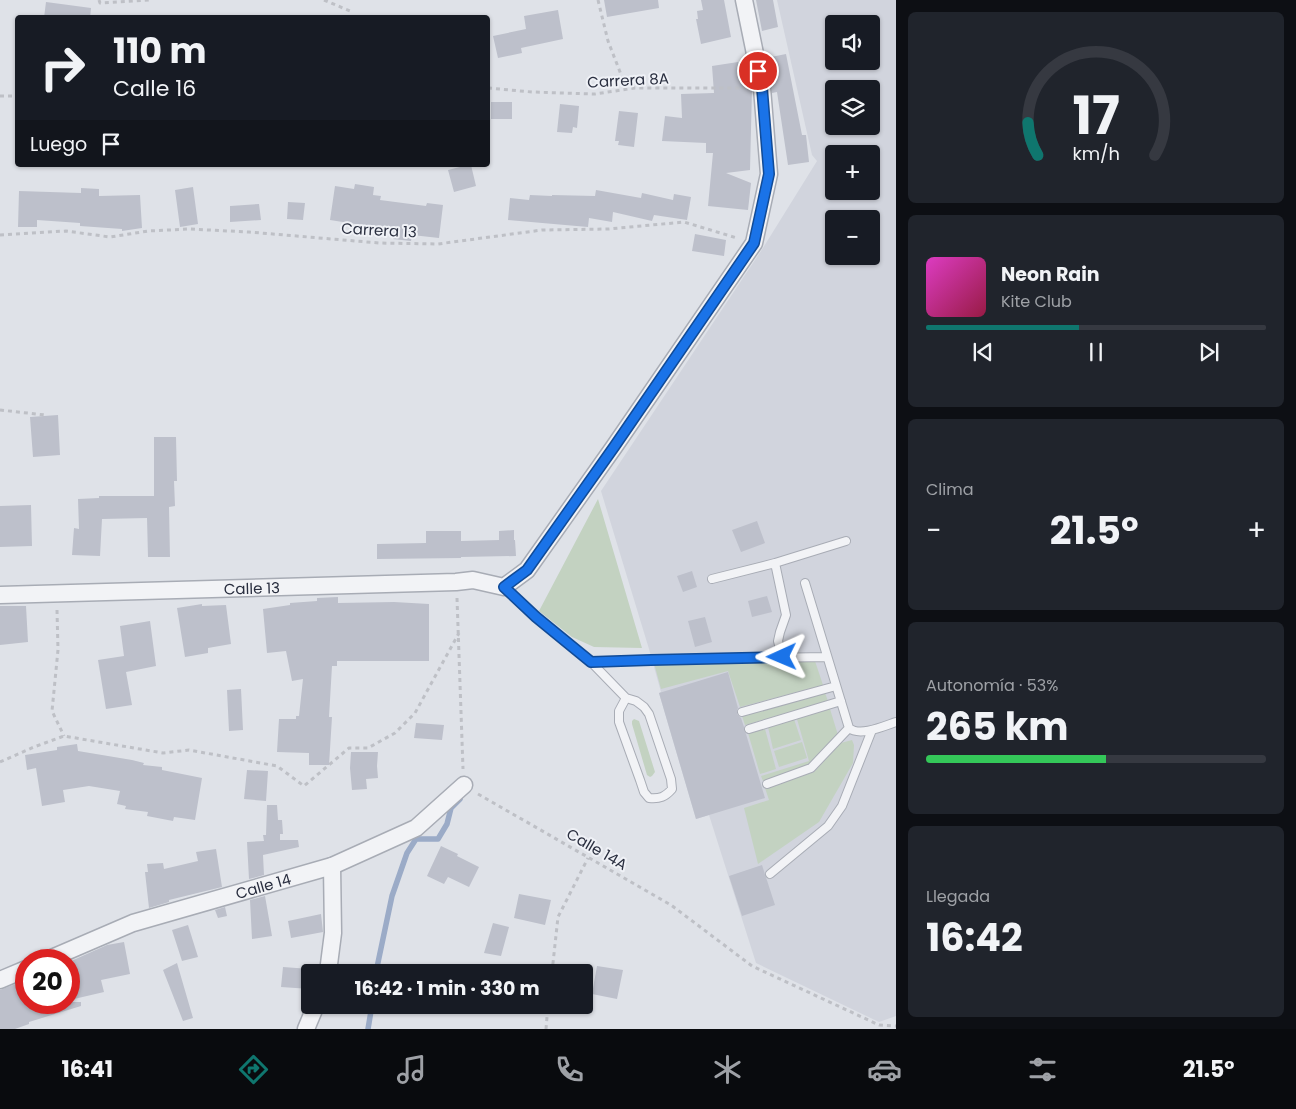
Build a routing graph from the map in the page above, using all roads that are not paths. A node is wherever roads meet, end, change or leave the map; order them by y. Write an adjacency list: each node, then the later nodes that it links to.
1 (744, 0): 6 (street)
2 (846, 541): 3 (lane)
3 (774, 563): 4 (lane); 8 (lane)
4 (712, 579)
5 (805, 583): 9 (lane)
6 (504, 587): 7 (street, Calle 13); 10 (lane)
7 (0, 594)
8 (782, 657): 9 (lane); 10 (lane)
9 (827, 657): 11 (lane)
10 (591, 662): 12 (lane)
11 (836, 686): 13 (lane); 14 (lane)
12 (626, 698): 12 (lane)
13 (841, 701): 16 (lane); 17 (lane)
14 (742, 712)
15 (896, 722): 18 (lane)
16 (849, 728): 18 (lane); 19 (lane)
17 (749, 729)
18 (872, 730): 22 (lane)
19 (767, 784)
20 (464, 785): 21 (street, Calle 14)
21 (332, 866): 23 (street, Calle 14); 24 (street)
22 (770, 874)
23 (73, 949)
24 (329, 964)
25 (15, 974): 26 (street)
26 (0, 980)
27 (312, 1014): 28 (street)
28 (306, 1029)

